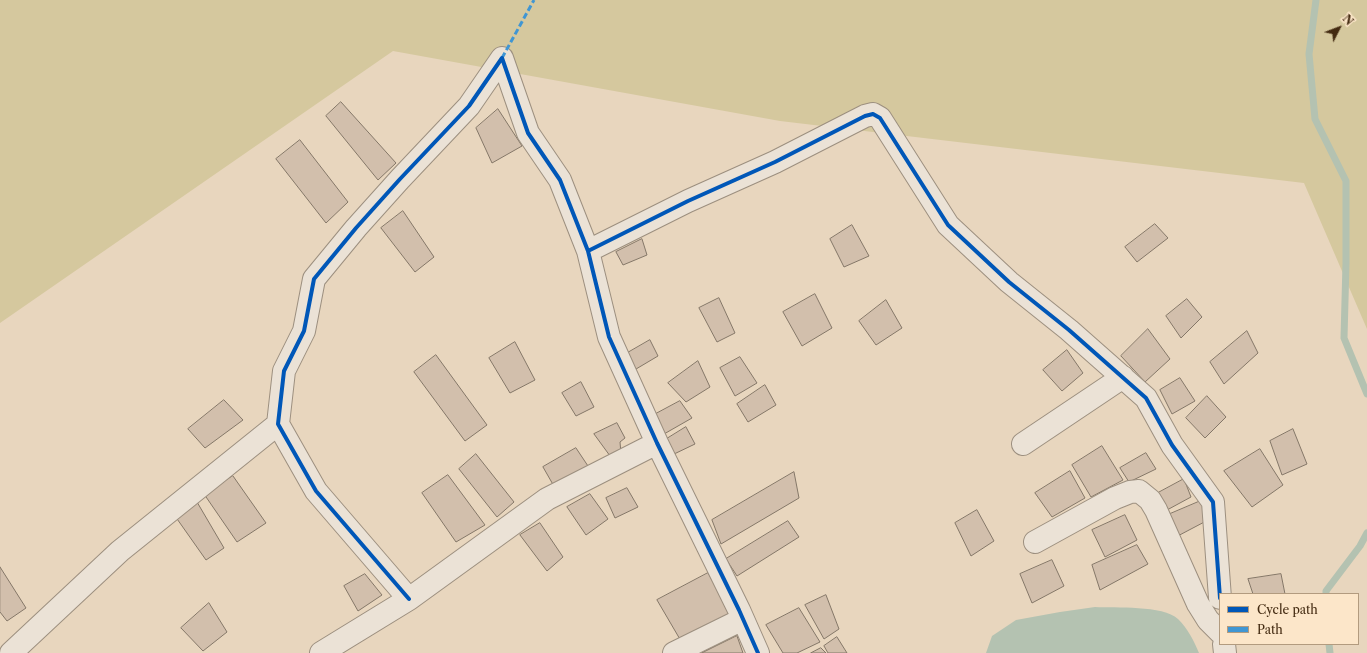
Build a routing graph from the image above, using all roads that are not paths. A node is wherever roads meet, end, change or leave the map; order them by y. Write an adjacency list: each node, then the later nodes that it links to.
1 (588, 251): 2 (street); 3 (street); 4 (street)
2 (1122, 377): 5 (street); 7 (street)
3 (278, 424): 8 (street); 11 (street)
4 (657, 443): 8 (street); 9 (street)
5 (1023, 444)
6 (1035, 542): 10 (street)
7 (1220, 593)
8 (409, 599): 12 (street)
9 (744, 619): 13 (street); 14 (street)
10 (1219, 631)
11 (11, 653)
12 (321, 653)
13 (674, 653)
14 (758, 653)

